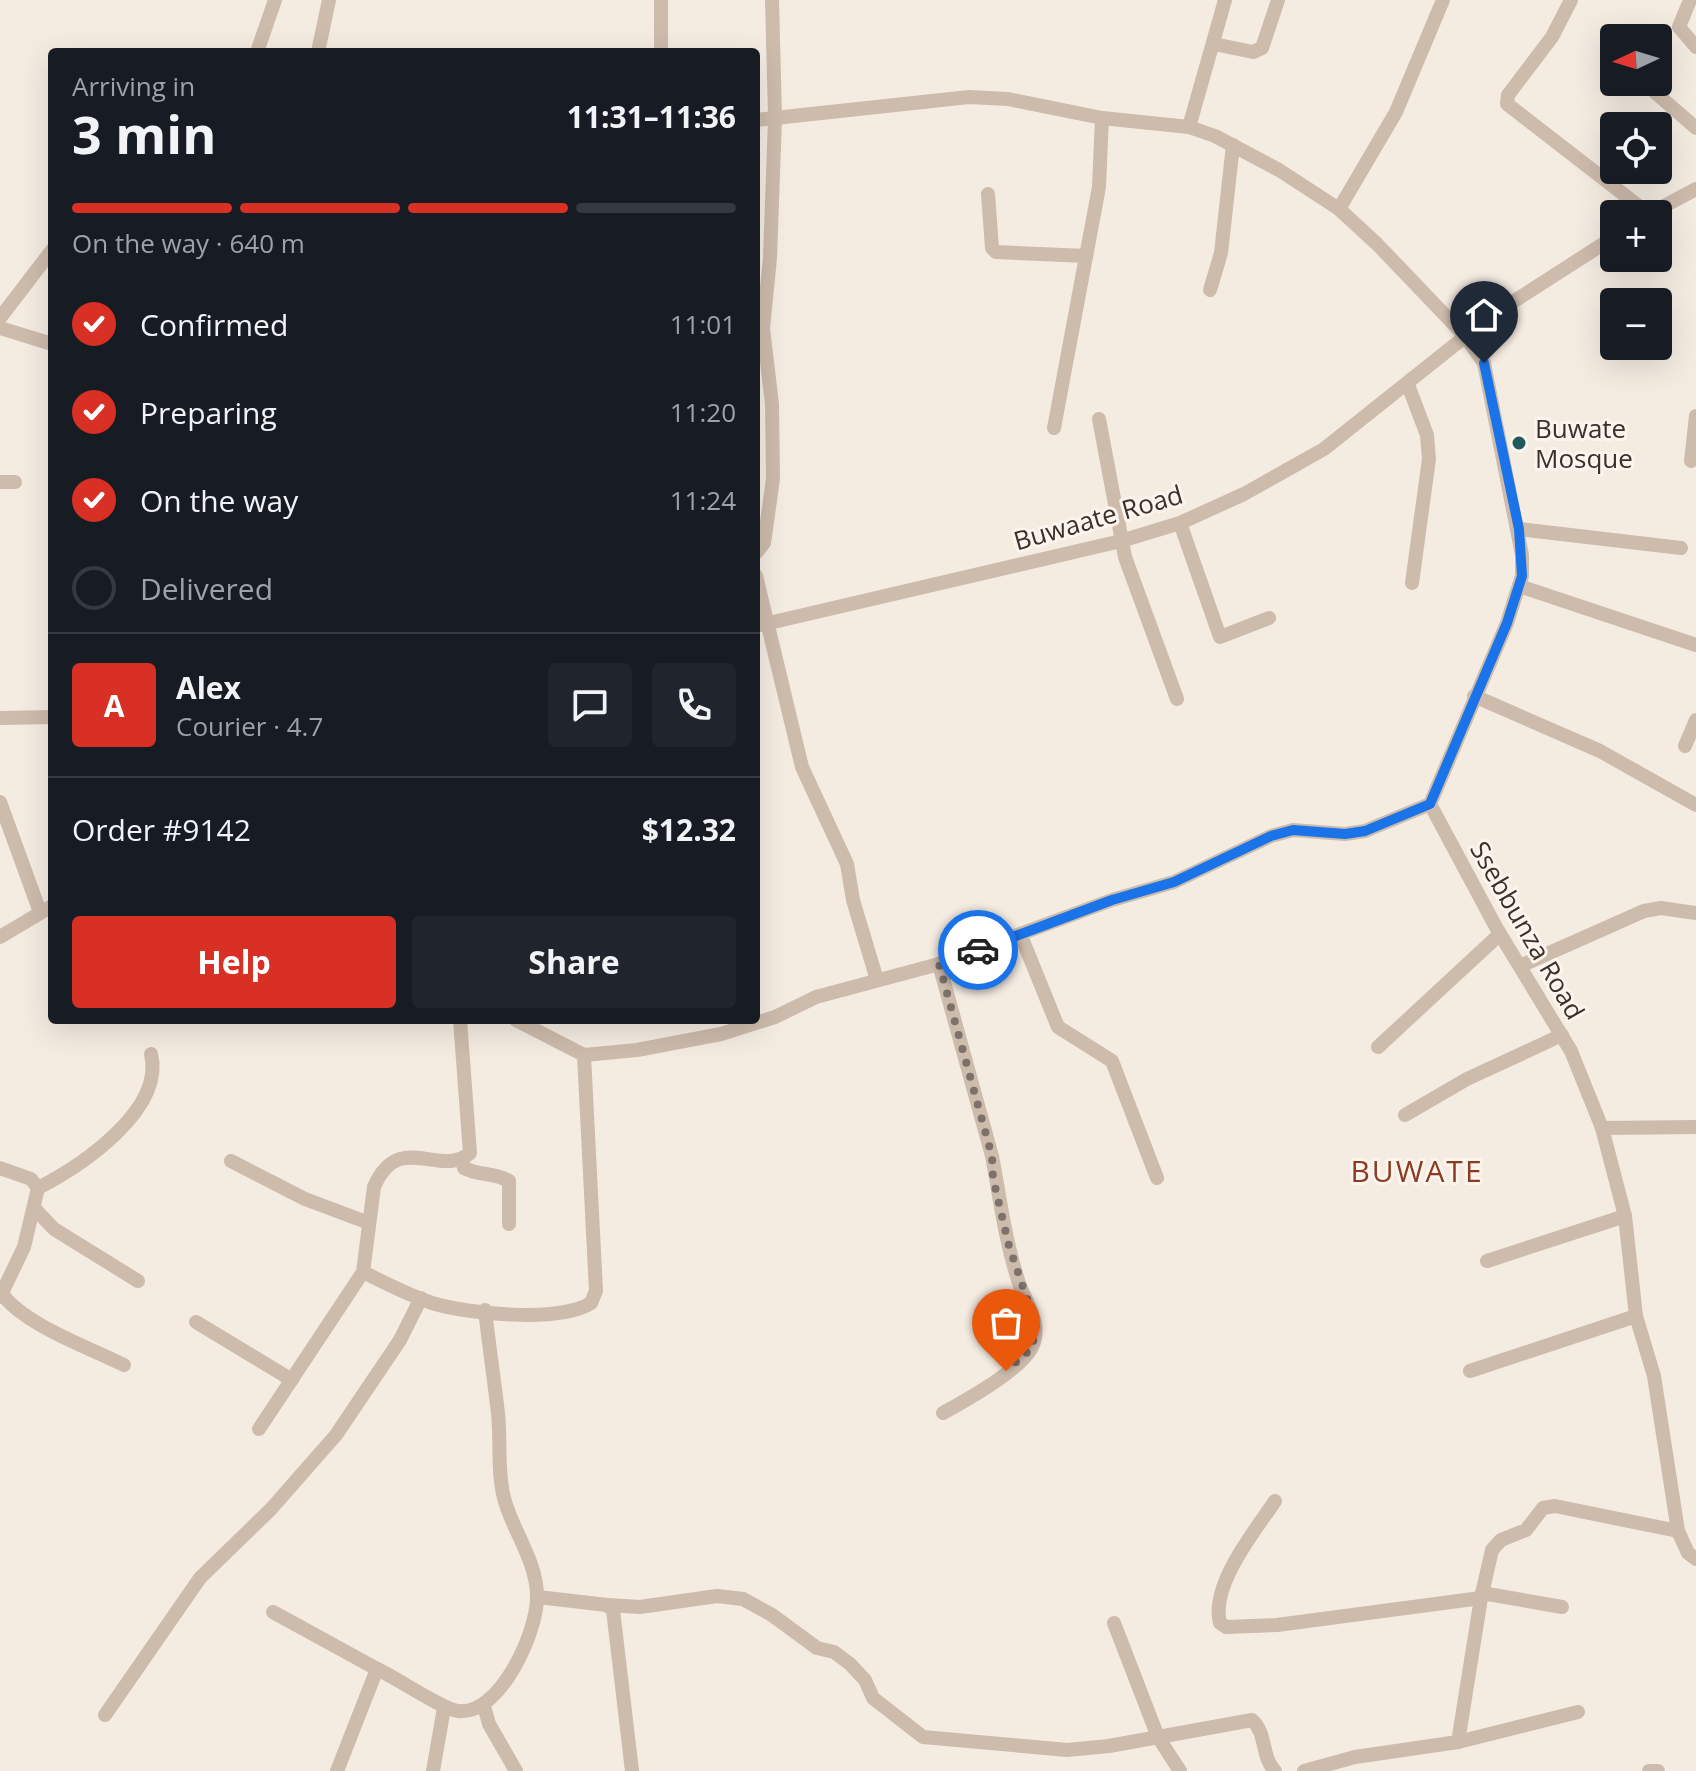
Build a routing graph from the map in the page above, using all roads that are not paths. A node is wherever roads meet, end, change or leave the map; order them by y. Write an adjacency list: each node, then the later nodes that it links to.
1 (275, 0): 12 (street)
2 (329, 0): 13 (street)
3 (661, 0): 14 (street)
4 (772, 0): 16 (street)
5 (1278, 0): 10 (street)
6 (1443, 0): 26 (street)
7 (1571, 0): 24 (street)
8 (1690, 0): 11 (street)
9 (1220, 1): 10 (street)
10 (1214, 44): 19 (street)
11 (1696, 47)
12 (258, 48)
13 (319, 48)
14 (661, 48)
15 (1659, 96): 20 (street)
16 (775, 117): 17 (street); 18 (street); 43 (street)
17 (1102, 118): 19 (street); 29 (street)
18 (760, 119)
19 (1189, 127): 21 (street)
20 (1696, 128)
21 (1233, 145): 26 (street); 30 (street)
22 (1696, 189): 25 (street)
23 (988, 194): 29 (street)
24 (1631, 200)
25 (1672, 202)
26 (1339, 209): 33 (street)
27 (1600, 246): 33 (street, Buwaate Road)
28 (48, 255): 31 (street)
29 (1086, 256): 38 (street)
30 (1210, 290)
31 (0, 318)
32 (0, 328): 34 (street)
33 (1465, 336): 35 (street, Buwaate Road); 41 (street)
34 (48, 343)
35 (1408, 385): 40 (street, Buwaate Road); 45 (street)
36 (1696, 416): 39 (street)
37 (1099, 419): 42 (street)
38 (1054, 428)
39 (1691, 461)
40 (1180, 523): 42 (street, Buwaate Road); 47 (street)
41 (1519, 529): 44 (street); 46 (street)
42 (1121, 541): 48 (street, Buwaate Road); 51 (street)
43 (760, 548)
44 (1681, 548)
45 (1412, 583)
46 (1519, 586): 49 (street); 50 (street)
47 (1269, 618)
48 (761, 625): 66 (street)
49 (1696, 645)
50 (1474, 696): 57 (street); 58 (street)
51 (1177, 699)
52 (48, 717): 53 (street)
53 (0, 718)
54 (1696, 720): 55 (street)
55 (1685, 746)
56 (0, 802): 59 (street)
57 (1430, 804): 61 (street, Ssebbunza Road); 62 (street)
58 (1696, 805)
59 (46, 909): 63 (street)
60 (1696, 913): 65 (street)
61 (1500, 934): 65 (street, Ssebbunza Road); 72 (street)
62 (1021, 936): 64 (street); 81 (street)
63 (0, 937)
64 (939, 964): 66 (street); 98 (street)
65 (1520, 966): 71 (street, Ssebbunza Road)
66 (877, 980): 67 (street)
67 (760, 1022)
68 (460, 1024): 78 (street)
69 (524, 1024): 74 (street)
70 (753, 1024): 74 (street)
71 (1562, 1035): 75 (street); 77 (street, Ssebbunza Road)
72 (1378, 1047)
73 (151, 1054): 82 (street)
74 (584, 1055): 92 (street)
75 (1405, 1115)
76 (1696, 1127): 77 (street)
77 (1602, 1128): 84 (street, Ssebbunza Road)
78 (462, 1159): 85 (street); 86 (street)
79 (231, 1161): 85 (street)
80 (0, 1168): 82 (street)
81 (1157, 1178)
82 (38, 1188): 83 (street)
83 (35, 1209): 89 (street); 90 (street)
84 (1625, 1216): 87 (street); 93 (street, Ssebbunza Road)
85 (369, 1223): 88 (street)
86 (509, 1224)
87 (1487, 1261)
88 (363, 1272): 91 (street); 97 (street)
89 (138, 1281)
90 (1, 1296): 95 (street)
91 (421, 1298): 92 (street); 113 (street)
92 (485, 1310): 104 (street)
93 (1636, 1316): 96 (street); 101 (street, Ssebbunza Road)
94 (196, 1322): 97 (street)
95 (124, 1365)
96 (1470, 1371)
97 (292, 1380): 99 (street)
98 (943, 1413)
99 (259, 1429)
100 (1275, 1501): 103 (street)
101 (1678, 1531): 102 (street, Ssebbunza Road); 103 (street)
102 (1696, 1559)
103 (1482, 1595): 106 (street); 115 (street)
104 (538, 1597): 105 (street); 110 (street)
105 (607, 1605): 114 (street); 119 (street)
106 (1562, 1607)
107 (273, 1612): 109 (street)
108 (1114, 1623): 114 (street)
109 (377, 1669): 111 (street); 116 (street)
110 (484, 1706): 111 (street); 118 (street)
111 (444, 1708): 117 (street)
112 (1578, 1712): 115 (street)
113 (105, 1715)
114 (1158, 1737): 120 (street); 121 (street)
115 (1458, 1742): 122 (street)
116 (337, 1771)
117 (433, 1771)
118 (516, 1771)
119 (632, 1771)
120 (1180, 1771)
121 (1275, 1771)
122 (1304, 1771)
123 (1649, 1771): 124 (street)
124 (1658, 1771)

